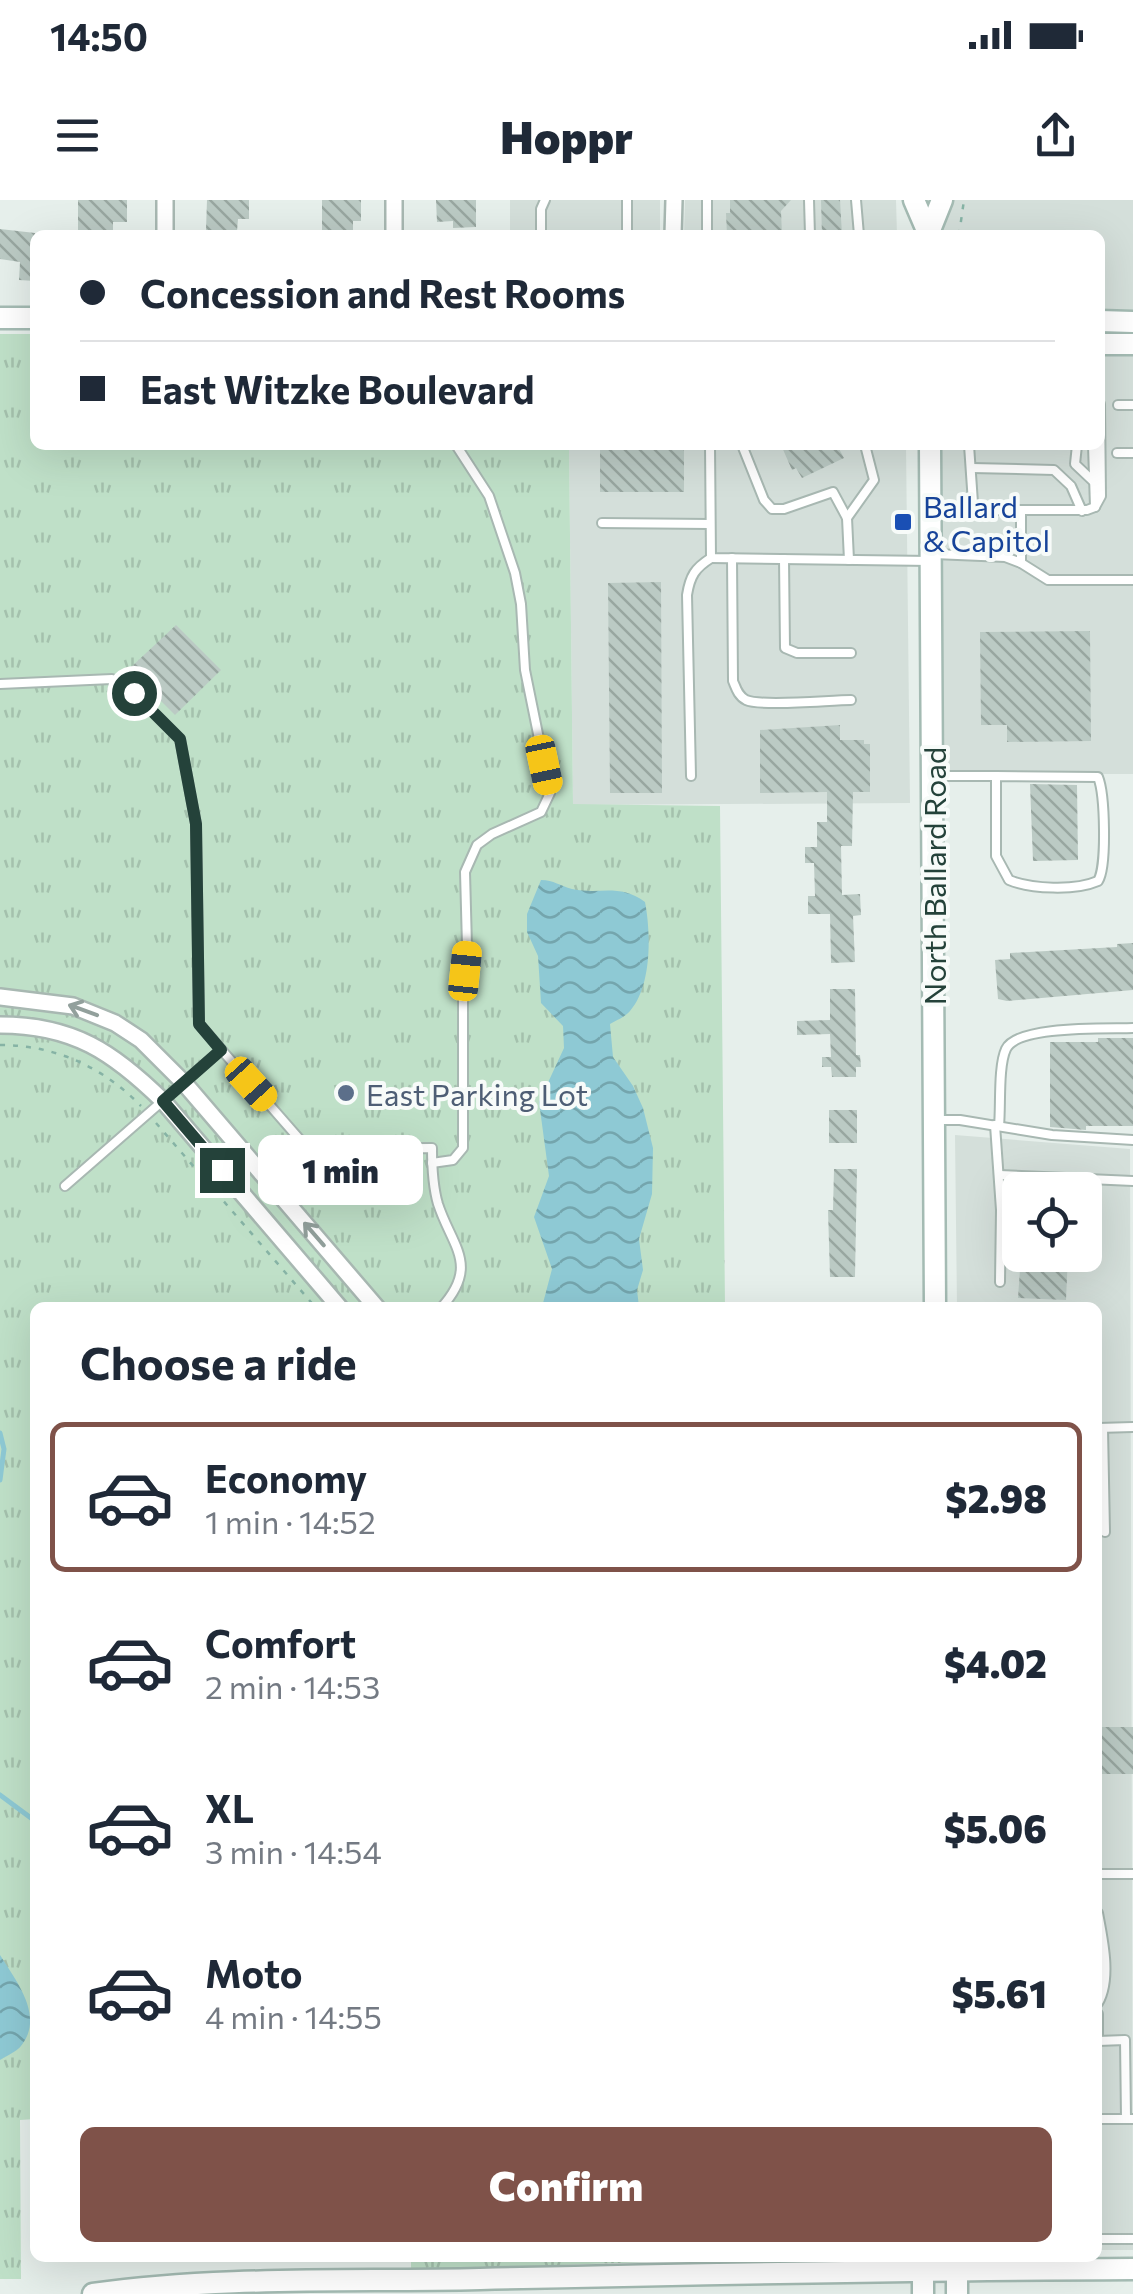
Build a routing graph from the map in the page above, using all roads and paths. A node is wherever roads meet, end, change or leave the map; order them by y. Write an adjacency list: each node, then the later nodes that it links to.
1 (164, 200): 12 (street)
2 (394, 200): 13 (street)
3 (545, 200): 14 (lane)
4 (628, 200): 15 (lane)
5 (674, 200): 16 (street)
6 (707, 200): 17 (lane)
7 (809, 200): 18 (lane)
8 (856, 200): 19 (lane)
9 (914, 200): 20 (main road)
10 (942, 200): 21 (main road)
11 (964, 200): 22 (path)
12 (164, 230)
13 (394, 230)
14 (540, 230)
15 (626, 230)
16 (673, 230)
17 (707, 230)
18 (810, 230)
19 (858, 230)
20 (926, 230)
21 (930, 230)
22 (960, 230)
23 (0, 318): 24 (main road)
24 (30, 318)
25 (1105, 320): 26 (main road)
26 (1133, 322)
27 (1105, 344): 28 (main road)
28 (1133, 344)
29 (1118, 405): 30 (lane)
30 (1133, 405)
31 (459, 450): 74 (lane)
32 (710, 450): 49 (lane)
33 (744, 450): 47 (lane)
34 (865, 450): 47 (lane)
35 (930, 450): 52 (main road, North Ballard Road)
36 (970, 450): 42 (lane)
37 (1076, 450): 43 (lane)
38 (1092, 450): 43 (lane)
39 (1101, 450): 44 (lane)
40 (1133, 453): 41 (lane)
41 (1116, 454)
42 (972, 468): 45 (lane); 46 (lane)
43 (1092, 481): 44 (lane)
44 (1094, 507): 45 (lane)
45 (1082, 511): 46 (lane)
46 (1021, 512): 55 (lane)
47 (847, 518): 54 (lane)
48 (602, 523): 49 (lane)
49 (710, 524): 50 (lane)
50 (711, 558): 51 (lane); 60 (lane)
51 (732, 558): 53 (lane); 59 (lane)
52 (931, 558): 54 (lane); 55 (lane); 61 (main road, North Ballard Road)
53 (784, 559): 54 (lane); 57 (lane)
54 (849, 560)
55 (1022, 563): 56 (lane)
56 (1133, 580)
57 (851, 653)
58 (0, 684): 67 (lane)
59 (851, 700)
60 (690, 776)
61 (932, 776): 62 (lane); 71 (main road, North Ballard Road)
62 (996, 776): 62 (lane)
63 (0, 997): 68 (street, one-way to 63)
64 (0, 1025): 69 (street)
65 (1133, 1028): 72 (lane)
66 (0, 1045): 70 (path)
67 (221, 1050): 68 (lane); 74 (lane)
68 (185, 1084): 69 (lane); 81 (street, one-way to 68)
69 (163, 1101): 70 (lane); 80 (street)
70 (149, 1114): 77 (lane); 79 (path)
71 (934, 1120): 72 (lane); 83 (main road, North Ballard Road)
72 (997, 1126): 73 (lane); 75 (lane)
73 (1133, 1140)
74 (432, 1163): 82 (lane)
75 (999, 1175): 76 (lane); 78 (lane)
76 (1133, 1181)
77 (66, 1186)
78 (1000, 1282)
79 (311, 1302)
80 (335, 1302)
81 (372, 1302)
82 (445, 1302)
83 (935, 1302)
84 (1133, 1427): 85 (lane)
85 (1102, 1428)
86 (1102, 1480): 87 (lane)
87 (1104, 1532)
88 (1102, 1874): 89 (lane)
89 (1133, 1874)
90 (1102, 1947): 91 (lane)
91 (1102, 1996)
92 (1129, 2040): 93 (lane); 95 (lane)
93 (1102, 2041)
94 (1102, 2119): 95 (lane)
95 (1130, 2119)
96 (1102, 2238): 97 (lane)
97 (1133, 2239)
98 (923, 2264): 99 (main road); 100 (main road); 103 (main road)
99 (957, 2264): 101 (main road); 104 (main road)
100 (728, 2265): 102 (main road)
101 (1133, 2269)
102 (93, 2294)
103 (923, 2294)
104 (957, 2294)

